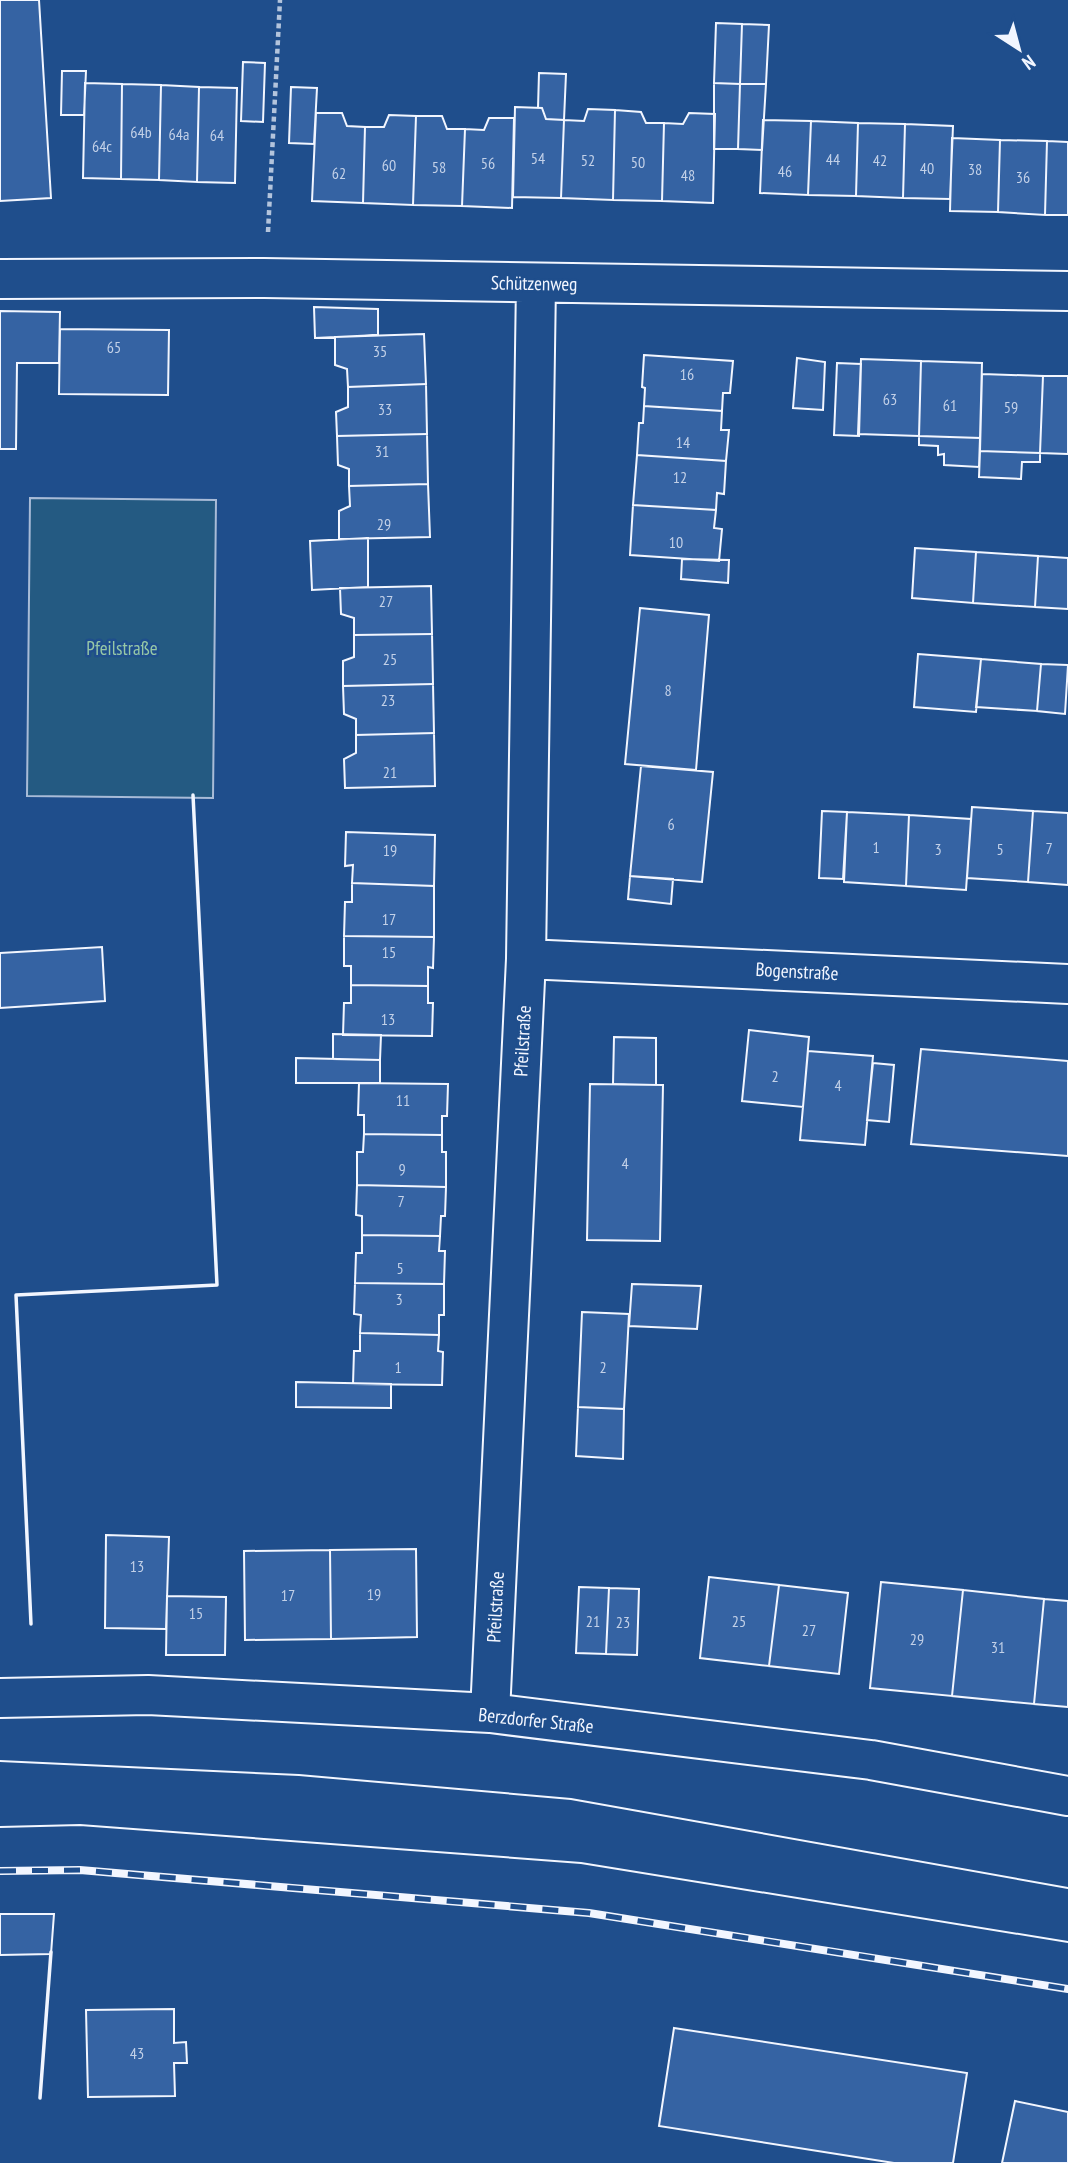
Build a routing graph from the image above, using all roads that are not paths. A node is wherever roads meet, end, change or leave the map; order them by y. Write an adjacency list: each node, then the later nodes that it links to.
1 (0, 279): 2 (street, Schützenweg)
2 (536, 283): 3 (street, Schützenweg); 4 (street, Pfeilstraße)
3 (1068, 291)
4 (526, 959): 5 (street, Bogenstraße); 7 (street, Pfeilstraße)
5 (1068, 984)
6 (0, 1698): 7 (street, Berzdorfer Straße)
7 (490, 1713): 8 (street, Berzdorfer Straße)
8 (1068, 1796)

